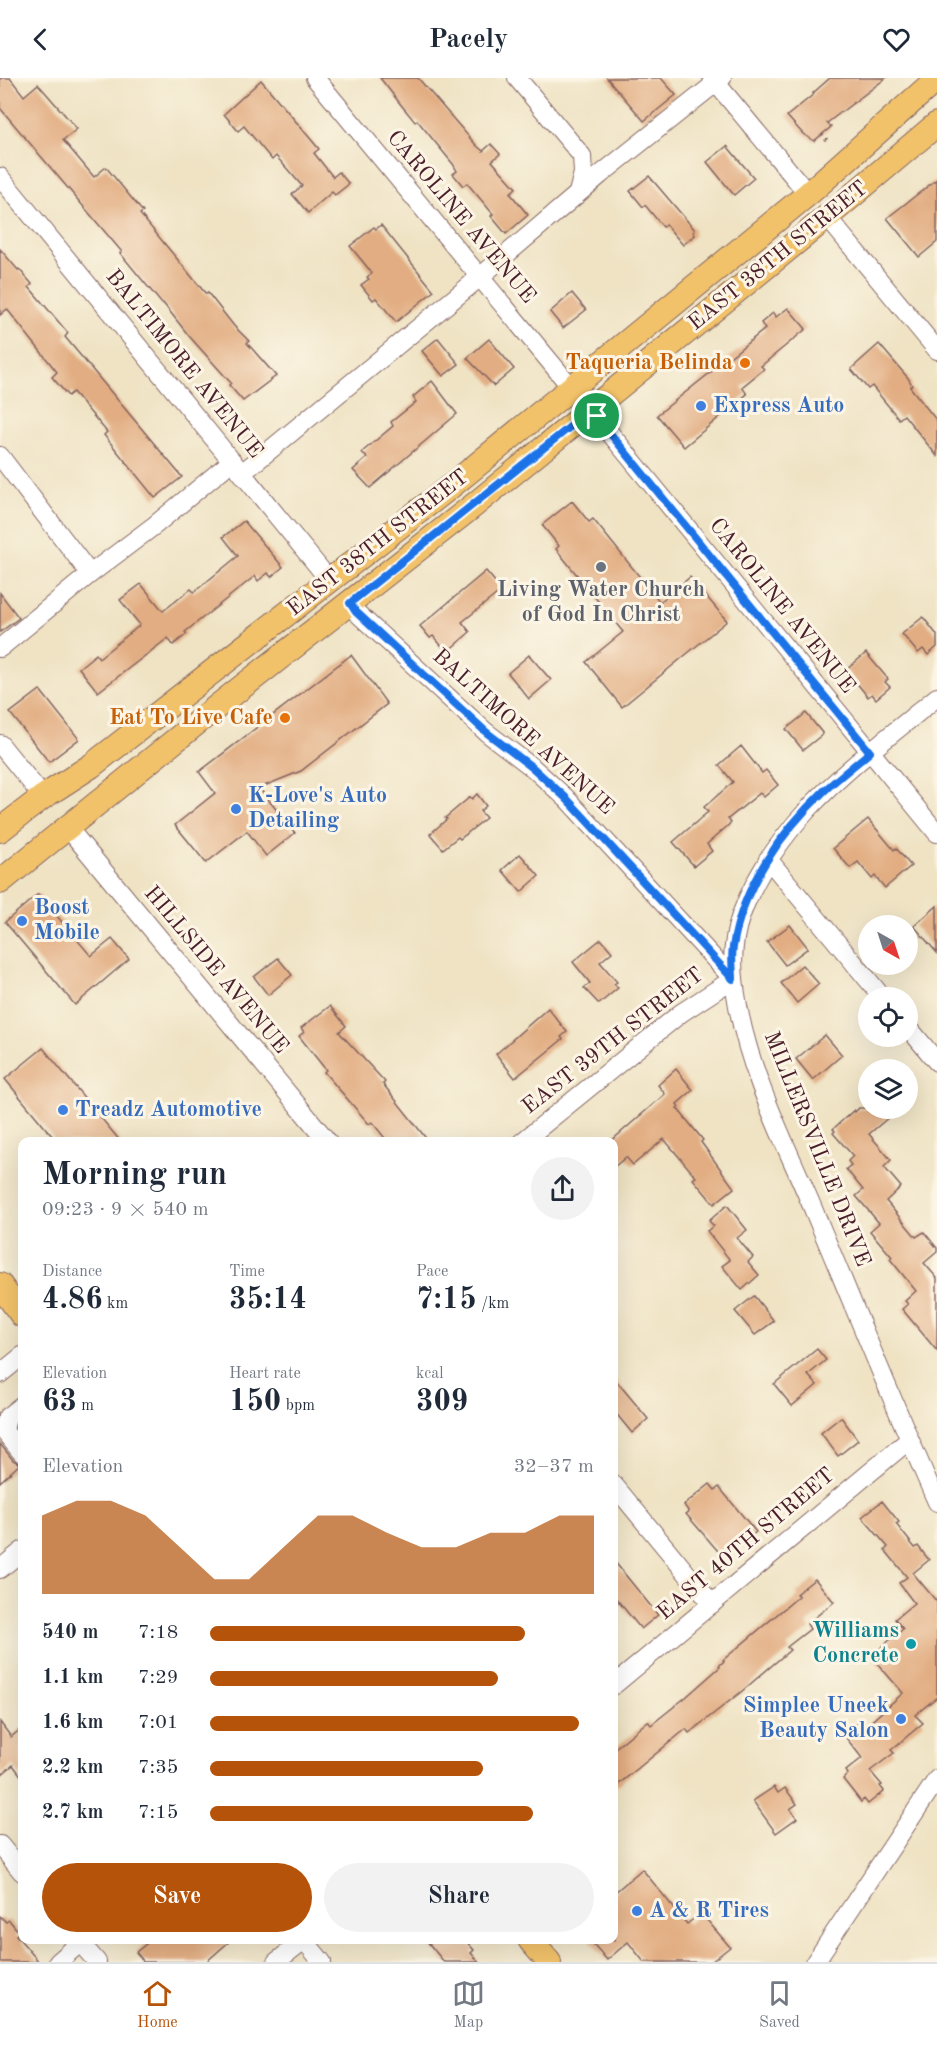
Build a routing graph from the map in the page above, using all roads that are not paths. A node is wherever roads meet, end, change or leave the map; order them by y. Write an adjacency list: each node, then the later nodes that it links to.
1 (315, 78): 12 (street, CAROLINE AVENUE)
2 (517, 78): 6 (street)
3 (937, 79): 10 (main road, EAST 38TH STREET)
4 (716, 80): 7 (street); 10 (street)
5 (937, 124): 11 (main road, EAST 38TH STREET)
6 (582, 156): 7 (street); 9 (street)
7 (617, 162): 9 (street)
8 (0, 177): 17 (street, BALTIMORE AVENUE)
9 (578, 194): 12 (street)
10 (808, 194): 14 (main road, EAST 38TH STREET)
11 (827, 218): 13 (street); 15 (main road, EAST 38TH STREET)
12 (479, 278): 14 (street, CAROLINE AVENUE); 17 (street)
13 (937, 350)
14 (572, 387): 19 (main road, EAST 38TH STREET)
15 (591, 410): 20 (main road, EAST 38TH STREET); 24 (street, CAROLINE AVENUE)
16 (0, 456): 18 (street)
17 (237, 467): 18 (street); 19 (street, BALTIMORE AVENUE)
18 (90, 574): 21 (street)
19 (330, 581): 25 (main road, EAST 38TH STREET)
20 (350, 603): 26 (main road, EAST 38TH STREET); 31 (street, BALTIMORE AVENUE)
21 (0, 648)
22 (937, 697): 24 (street, MILLERSVILLE DRIVE)
23 (0, 744): 25 (street)
24 (870, 752): 28 (street, CAROLINE AVENUE); 29 (street, MILLERSVILLE DRIVE)
25 (43, 797): 27 (main road, EAST 38TH STREET)
26 (68, 828): 30 (main road, EAST 38TH STREET); 35 (street, HILLSIDE AVENUE)
27 (0, 830)
28 (937, 833)
29 (768, 859): 31 (street, MILLERSVILLE DRIVE); 32 (street)
30 (0, 882)
31 (733, 979): 36 (street, EAST 39TH STREET); 42 (street, MILLERSVILLE DRIVE)
32 (874, 987)
33 (918, 1039): 34 (street)
34 (937, 1062)
35 (324, 1137)
36 (528, 1137)
37 (0, 1285): 38 (main road)
38 (18, 1310)
39 (18, 1359): 40 (street)
40 (0, 1374)
41 (17, 1414): 43 (street)
42 (909, 1440): 45 (street, MILLERSVILLE DRIVE); 48 (street, EAST 40TH STREET)
43 (18, 1448)
44 (618, 1490): 48 (street)
45 (937, 1502)
46 (18, 1554): 47 (street)
47 (0, 1569)
48 (712, 1604): 49 (street, EAST 40TH STREET)
49 (618, 1681)
50 (937, 1779): 63 (street)
51 (0, 1845): 52 (street)
52 (18, 1867)
53 (77, 1944): 58 (street)
54 (82, 1944): 59 (street)
55 (299, 1944): 60 (street)
56 (307, 1944): 61 (street)
57 (533, 1944): 62 (main road)
58 (58, 1962)
59 (97, 1962)
60 (276, 1962)
61 (322, 1962)
62 (549, 1962)
63 (815, 1962)

